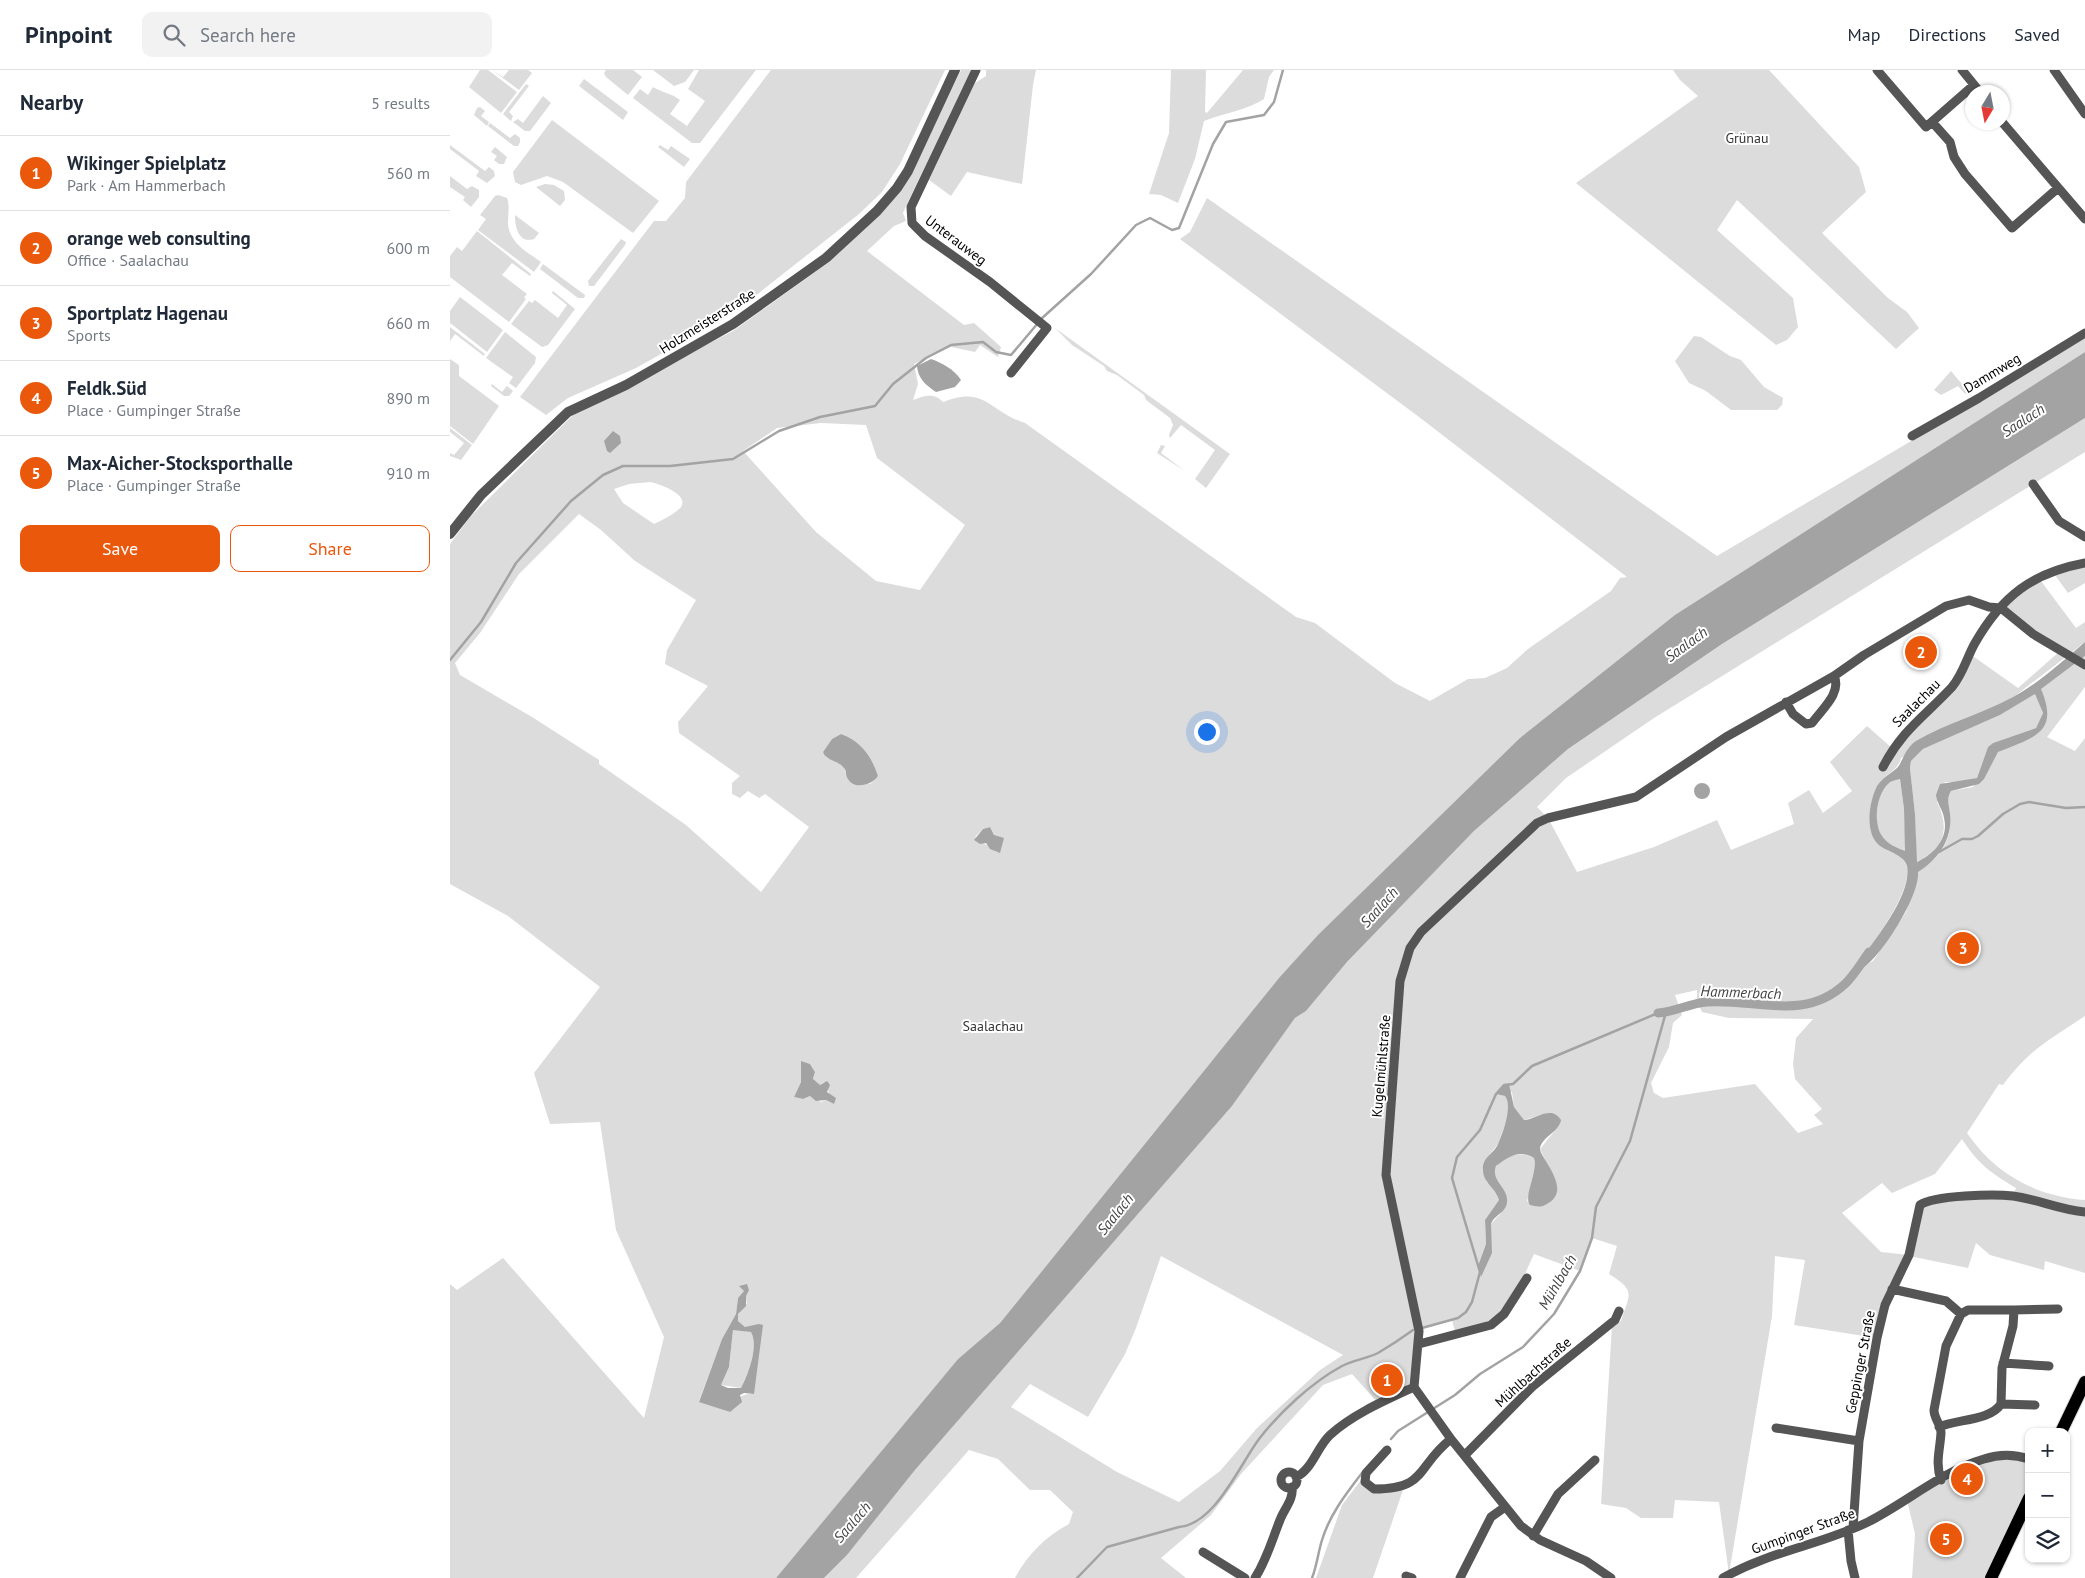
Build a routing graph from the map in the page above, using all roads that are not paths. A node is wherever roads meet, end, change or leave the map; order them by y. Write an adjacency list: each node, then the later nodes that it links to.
1 (955, 70): 17 (street, Holzmeisterstraße)
2 (976, 70): 14 (street, Unterauweg)
3 (1877, 70): 9 (street)
4 (1962, 70): 6 (street)
5 (2054, 70): 8 (street)
6 (1974, 85)
7 (1965, 93): 9 (street)
8 (2085, 114)
9 (1933, 123): 11 (street)
10 (2009, 130): 11 (street)
11 (2058, 188): 12 (street)
12 (2085, 219)
13 (2085, 333): 15 (street, Dammweg)
14 (1010, 373)
15 (1912, 436)
16 (2034, 484): 18 (street)
17 (450, 534)
18 (2085, 537)
19 (2085, 563): 20 (street, Saalachau)
20 (2001, 608): 21 (street); 22 (street); 24 (street, Saalachau)
21 (2085, 665)
22 (1834, 676): 23 (street); 23 (street)
23 (1786, 702): 32 (street, Kugelmühlstraße)
24 (1882, 767)
25 (2085, 1212): 27 (street, Geppinger Straße)
26 (1527, 1278): 32 (street)
27 (1892, 1289): 31 (street); 43 (street, Geppinger Straße)
28 (2014, 1310): 29 (street); 31 (street); 33 (street)
29 (2058, 1310)
30 (1619, 1311): 45 (street, Mühlbachstraße)
31 (1961, 1314): 39 (street)
32 (1419, 1344): 36 (street, Kugelmühlstraße)
33 (2004, 1363): 34 (street); 37 (street)
34 (2049, 1366)
35 (2085, 1382): 41 (main road)
36 (1414, 1388): 42 (street); 48 (street)
37 (2001, 1404): 38 (street); 39 (street)
38 (2035, 1405)
39 (1939, 1427): 49 (street)
40 (1776, 1428): 43 (street)
41 (2063, 1428)
42 (1451, 1439): 44 (street); 45 (street)
43 (1859, 1442): 53 (street, Geppinger Straße)
44 (1387, 1450)
45 (1465, 1455): 52 (street)
46 (2025, 1458): 49 (street, Gumpinger Straße)
47 (1595, 1460): 54 (street)
48 (1296, 1477): 50 (street); 50 (street)
49 (1941, 1480): 53 (street, Gumpinger Straße)
50 (1292, 1487): 57 (street)
51 (2025, 1506): 62 (main road)
52 (1505, 1507): 54 (street); 58 (street)
53 (1850, 1530): 60 (street, Gumpinger Straße); 61 (street, Geppinger Straße)
54 (1533, 1536): 59 (street)
55 (1203, 1552): 56 (street)
56 (1245, 1578)
57 (1255, 1578)
58 (1460, 1578)
59 (1611, 1578)
60 (1723, 1578)
61 (1855, 1578)
62 (1991, 1578)

